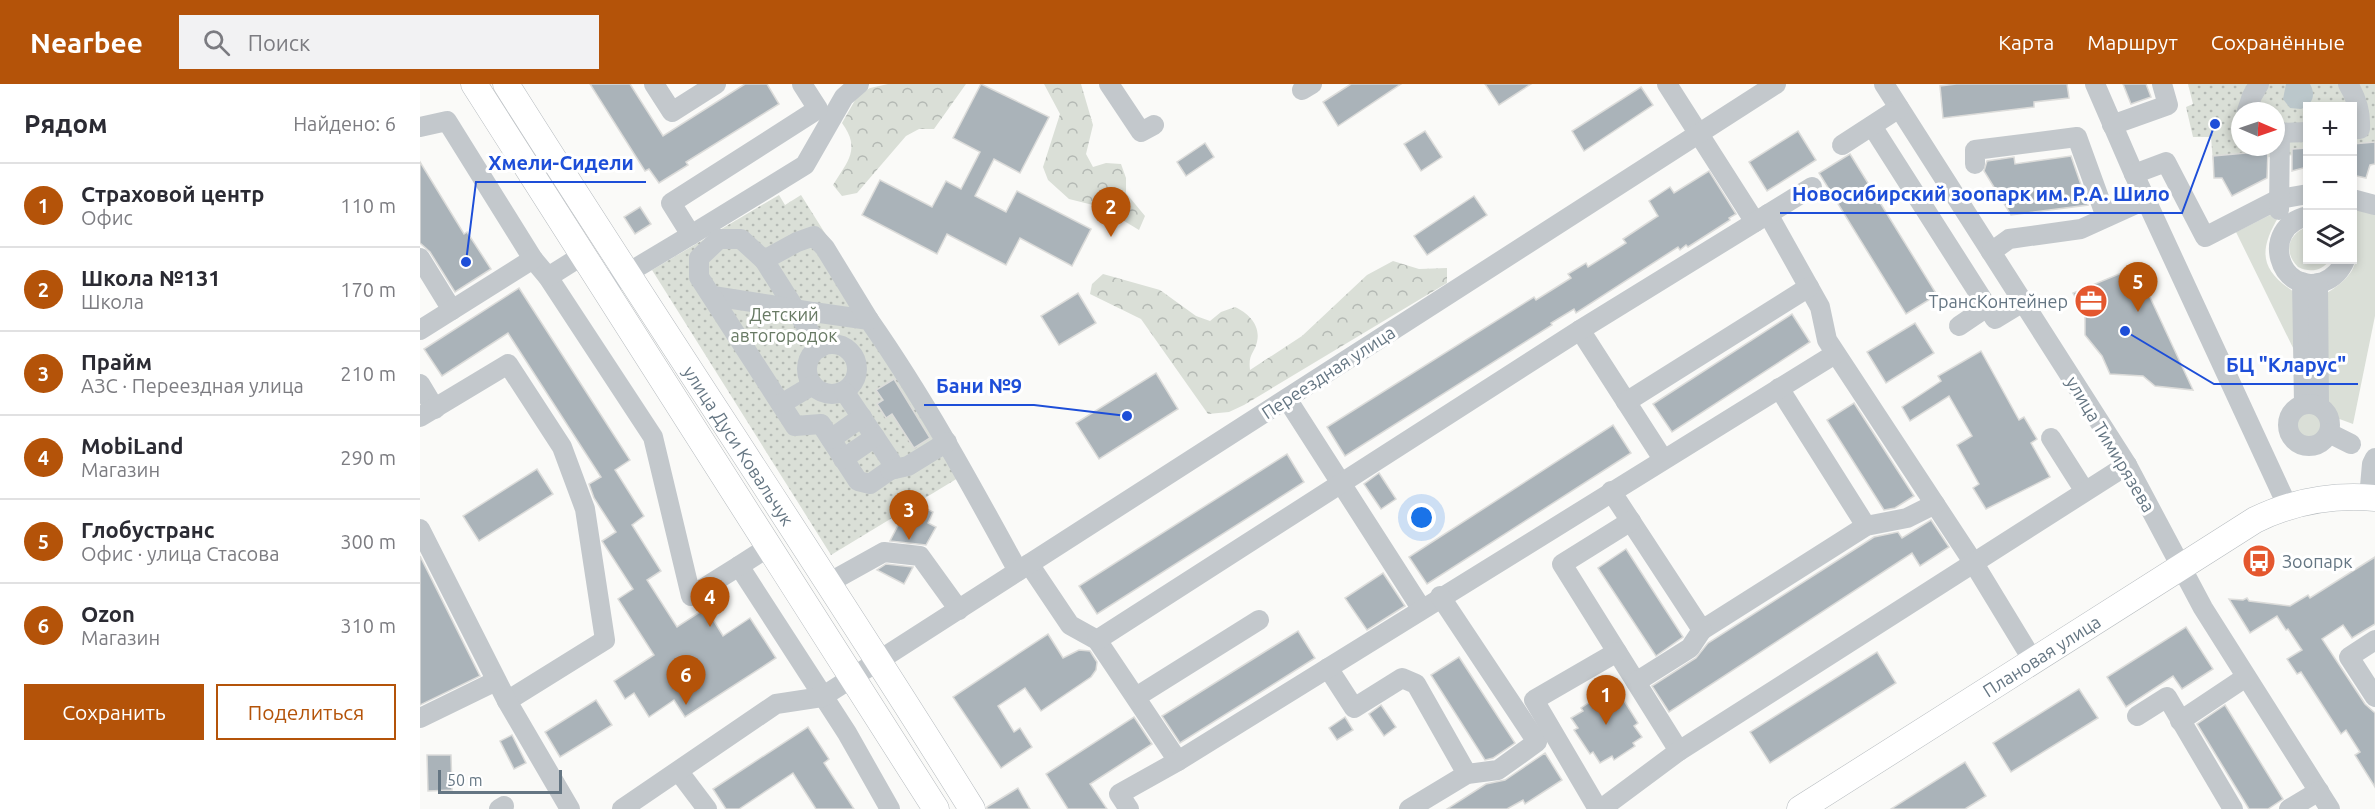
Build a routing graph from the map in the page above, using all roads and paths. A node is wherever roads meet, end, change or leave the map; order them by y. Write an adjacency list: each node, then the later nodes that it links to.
1 (474, 84): 42 (main road, улица Дуси Ковальчук)
2 (506, 84): 47 (main road, улица Дуси Ковальчук)
3 (654, 84): 4 (street)
4 (716, 84)
5 (802, 84): 40 (street)
6 (859, 84): 40 (street)
7 (1109, 84): 19 (street)
8 (1667, 84): 24 (street)
9 (1776, 84): 24 (street, Переездная улица)
10 (1884, 84): 18 (street, улица Тимирязева)
11 (2095, 84): 20 (street)
12 (2162, 84): 20 (street)
13 (2259, 84): 15 (street)
14 (2348, 84): 16 (street)
15 (2250, 102)
16 (2356, 102)
17 (2357, 106): 23 (street)
18 (1899, 108): 21 (street); 30 (street, улица Тимирязева)
19 (1154, 125)
20 (2112, 125): 29 (street)
21 (1872, 126): 27 (street); 54 (street)
22 (420, 127): 44 (street)
23 (2357, 129)
24 (1699, 133): 37 (street); 66 (street, Переездная улица)
25 (2303, 133): 26 (street)
26 (2285, 137)
27 (1842, 145)
28 (2279, 156): 36 (street)
29 (2134, 174): 33 (street); 36 (street)
30 (1946, 182): 38 (street); 41 (street, улица Тимирязева)
31 (1812, 187): 37 (street)
32 (2303, 196): 36 (street)
33 (2145, 200): 38 (street); 88 (street)
34 (2357, 200): 35 (street)
35 (2375, 205)
36 (2279, 207)
37 (1761, 218): 51 (street); 59 (street)
38 (2106, 218): 41 (street)
39 (2303, 218): 49 (street)
40 (692, 235): 47 (street)
41 (1991, 252): 53 (street, улица Тимирязева)
42 (583, 255): 48 (street); 50 (main road, улица Дуси Ковальчук)
43 (420, 258): 55 (street)
44 (533, 259): 48 (street); 55 (street)
45 (764, 260): 52 (street); 56 (street); 60 (street)
46 (2343, 264): 49 (street)
47 (626, 273): 50 (street); 97 (main road, улица Дуси Ковальчук)
48 (549, 277): 94 (street)
49 (2310, 283): 69 (street)
50 (604, 287): 92 (main road, улица Дуси Ковальчук)
51 (1809, 287): 61 (street); 67 (street)
52 (712, 296): 56 (street, bridge); 68 (street)
53 (2023, 302): 54 (street); 81 (street, улица Тимирязева)
54 (1987, 307): 57 (street)
55 (452, 310): 58 (street)
56 (869, 320): 76 (street)
57 (1959, 326)
58 (420, 330)
59 (1580, 330): 67 (street); 83 (street)
60 (820, 348): 63 (street); 65 (street)
61 (1835, 354): 64 (street); 87 (street)
62 (420, 384): 70 (street)
63 (813, 385): 65 (street); 68 (street)
64 (1779, 388): 80 (street); 90 (street)
65 (844, 391): 71 (street)
66 (1287, 399): 83 (street); 96 (street, Переездная улица)
67 (1626, 402): 80 (street)
68 (781, 404): 75 (street)
69 (2311, 405): 72 (street); 72 (street)
70 (428, 413): 116 (street)
71 (862, 417): 73 (street); 75 (street)
72 (2329, 434): 77 (street)
73 (875, 437): 79 (street); 82 (street)
74 (2051, 438): 84 (street)
75 (831, 439): 79 (street)
76 (947, 442): 82 (street); 96 (street)
77 (2351, 444)
78 (2375, 458): 86 (street)
79 (843, 459): 82 (street)
80 (1664, 459): 85 (street)
81 (2127, 465): 84 (street); 95 (street, улица Тимирязева)
82 (890, 470)
83 (1340, 483): 99 (street); 103 (street)
84 (2084, 490): 93 (street)
85 (1611, 491): 89 (street); 98 (street)
86 (2372, 498): 88 (main road, Плановая улица)
87 (1935, 504): 90 (street); 93 (street)
88 (2287, 505): 95 (main road, Плановая улица)
89 (1631, 521): 102 (street); 105 (street)
90 (1866, 526): 102 (street)
91 (420, 529): 111 (street)
92 (770, 546): 94 (street); 109 (main road, улица Дуси Ковальчук)
93 (1973, 562): 107 (street); 120 (street)
94 (739, 566): 113 (street)
95 (2179, 567): 107 (main road, Плановая улица); 110 (street, улица Тимирязева)
96 (1024, 568): 100 (street, Переездная улица); 103 (street)
97 (830, 582): 100 (street); 106 (main road, улица Дуси Ковальчук)
98 (1440, 596): 99 (street); 123 (street)
99 (1421, 608): 108 (street)
100 (959, 610): 106 (street, Переездная улица)
101 (1259, 620): 114 (street)
102 (1702, 630): 112 (street)
103 (1097, 640): 114 (street)
104 (2375, 640): 115 (street)
105 (1617, 652): 112 (street); 133 (street)
106 (879, 659): 109 (street, Переездная улица); 130 (main road, улица Дуси Ковальчук)
107 (2032, 659): 134 (main road, Плановая улица)
108 (1328, 668): 121 (street); 123 (street)
109 (853, 676): 113 (street, Переездная улица); 129 (main road, улица Дуси Ковальчук)
110 (2246, 677): 119 (street); 124 (street, улица Тимирязева)
111 (496, 681): 116 (street); 118 (street)
112 (1636, 681): 120 (street)
113 (822, 697): 122 (street); 128 (street)
114 (1136, 697): 121 (street)
115 (2375, 697)
116 (507, 701): 125 (street)
117 (2137, 716): 119 (street)
118 (420, 718)
119 (2180, 721): 135 (street)
120 (1679, 751): 133 (street)
121 (1178, 760): 131 (street)
122 (679, 772): 126 (street); 127 (street)
123 (1467, 774): 132 (street)
124 (2319, 791): 136 (street); 137 (street, улица Тимирязева)
125 (570, 809)
126 (622, 809)
127 (707, 809)
128 (890, 809)
129 (936, 809)
130 (972, 809)
131 (1129, 809)
132 (1408, 809)
133 (1599, 809)
134 (1800, 809)
135 (2233, 809)
136 (2289, 809)
137 (2330, 809)

